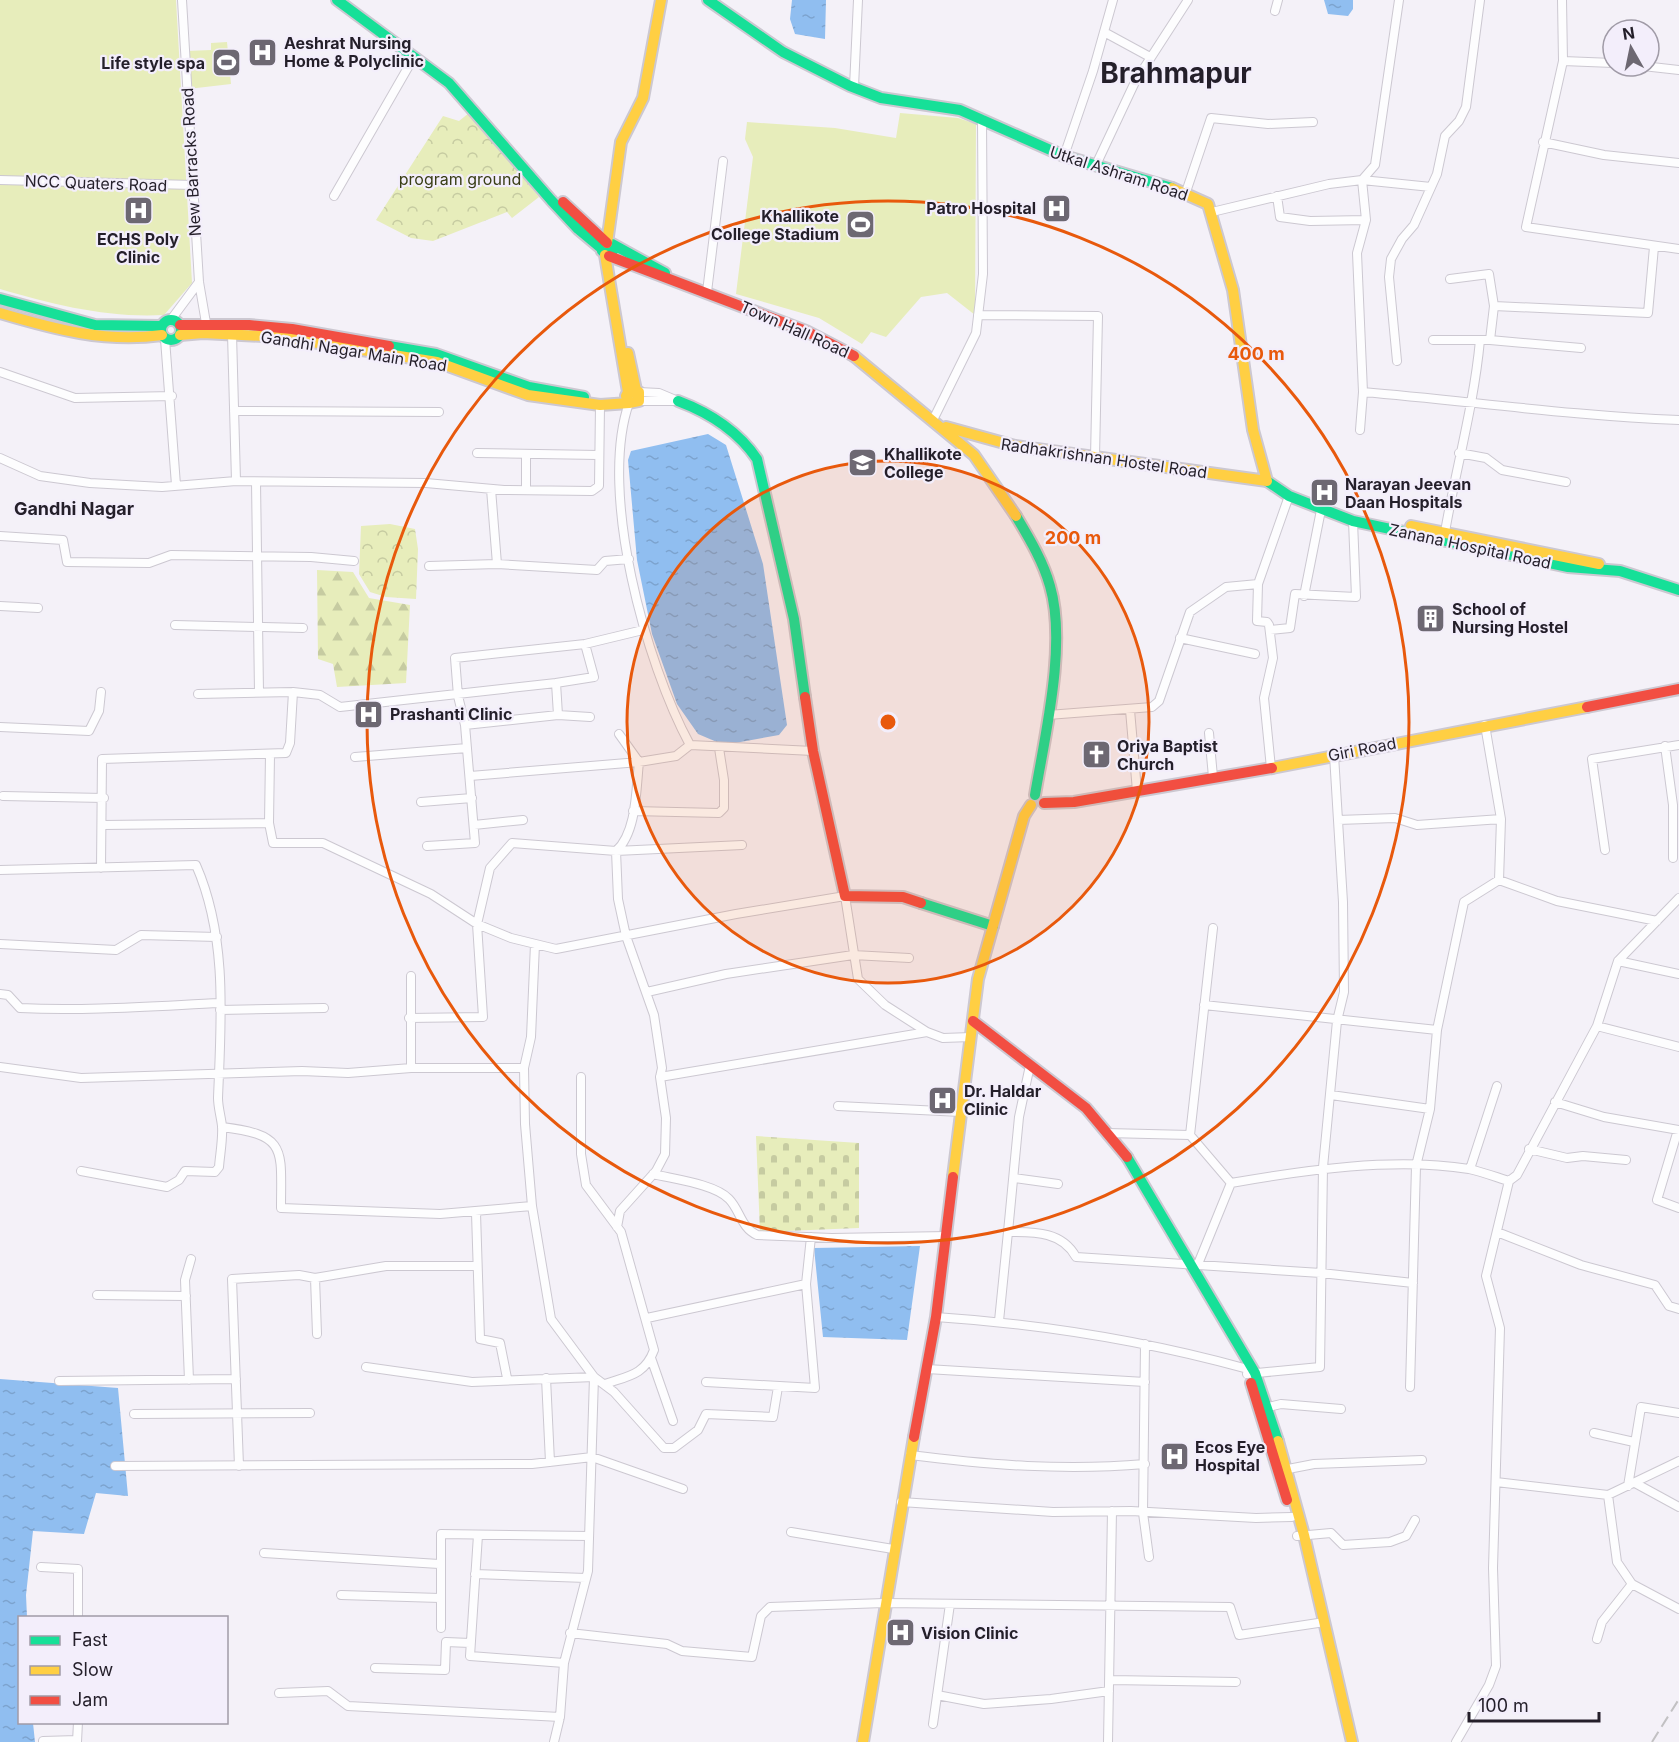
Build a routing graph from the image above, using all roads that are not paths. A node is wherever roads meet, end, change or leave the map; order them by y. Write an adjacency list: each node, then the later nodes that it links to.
1 (182, 0): 31 (street, New Barracks Road)
2 (337, 0): 15 (main road)
3 (348, 0): 40 (main road)
4 (661, 0): 40 (main road)
5 (708, 0): 21 (main road, Utkal Ashram Road)
6 (858, 0): 21 (street)
7 (1113, 0): 14 (street)
8 (1188, 0): 16 (street)
9 (1278, 0): 13 (street)
10 (1399, 0): 30 (street)
11 (1480, 0): 32 (street)
12 (1562, 0): 17 (street)
13 (1275, 11)
14 (1104, 32): 16 (street); 25 (street)
15 (414, 57): 34 (street); 40 (main road)
16 (1150, 57): 28 (street)
17 (1563, 61): 18 (street); 24 (street)
18 (1601, 63)
19 (1661, 68): 20 (street)
20 (1679, 70)
21 (854, 87): 22 (main road, Utkal Ashram Road)
22 (982, 119): 25 (main road, Utkal Ashram Road); 47 (street)
23 (1313, 122): 33 (street)
24 (1543, 142): 27 (street); 38 (street)
25 (1064, 156): 28 (main road, Utkal Ashram Road)
26 (723, 161): 43 (street)
27 (1679, 163)
28 (1095, 167): 33 (main road, Utkal Ashram Road)
29 (0, 180): 31 (street, NCC Quaters Road)
30 (1362, 180): 32 (street); 35 (street); 37 (street)
31 (193, 185): 42 (street, New Barracks Road)
32 (1431, 187): 55 (street)
33 (1186, 192): 36 (main road, Utkal Ashram Road)
34 (334, 196)
35 (1277, 196): 36 (street); 37 (street)
36 (1212, 212): 77 (main road)
37 (1366, 220): 57 (street)
38 (1654, 247): 39 (street); 45 (street)
39 (1679, 249)
40 (608, 250): 43 (main road, Town Hall Road); 59 (main road)
41 (1450, 279): 45 (street)
42 (199, 282): 48 (street, New Barracks Road); 49 (street)
43 (706, 292): 65 (main road, Town Hall Road)
44 (0, 299): 49 (main road, Gandhi Nagar Main Road)
45 (1494, 306): 53 (street)
46 (0, 313): 49 (main road, Gandhi Nagar Main Road)
47 (978, 315): 65 (street); 75 (street)
48 (206, 323): 49 (main road, Gandhi Nagar Main Road); 59 (main road, Gandhi Nagar Main Road)
49 (170, 330): 50 (main road, Gandhi Nagar Main Road); 58 (street)
50 (232, 334): 62 (main road, Gandhi Nagar Main Road); 63 (street)
51 (1433, 340): 52 (street)
52 (1480, 340): 53 (street); 61 (street)
53 (1490, 340): 54 (street)
54 (1581, 348)
55 (1397, 361)
56 (0, 372): 58 (street)
57 (1363, 392): 61 (street); 68 (street)
58 (172, 396): 81 (street)
59 (633, 396): 60 (street); 62 (main road, Gandhi Nagar Main Road); 90 (street)
60 (678, 401): 129 (main road)
61 (1471, 402): 66 (street); 71 (street)
62 (600, 405): 73 (street)
63 (234, 411): 64 (street); 78 (street)
64 (439, 412)
65 (933, 420): 67 (main road, Town Hall Road)
66 (1679, 420)
67 (943, 426): 69 (main road, Radhakrishnan Hostel Road); 74 (main road)
68 (1360, 430)
69 (984, 439): 74 (main road); 75 (main road, Radhakrishnan Hostel Road)
70 (477, 453): 72 (street)
71 (1459, 453): 80 (street); 87 (street)
72 (526, 454): 73 (street); 83 (street)
73 (598, 455): 83 (street)
74 (974, 455): 117 (main road)
75 (1095, 457): 77 (main road, Radhakrishnan Hostel Road)
76 (0, 458): 81 (street)
77 (1267, 481): 84 (main road, Zanana Hospital Road)
78 (236, 482): 79 (street); 81 (street)
79 (256, 482): 82 (street); 89 (street)
80 (1566, 482)
81 (176, 485)
82 (491, 489): 83 (street); 92 (street)
83 (526, 490)
84 (1286, 491): 85 (main road, Zanana Hospital Road); 87 (main road); 94 (street)
85 (1321, 510): 86 (main road, Zanana Hospital Road); 97 (street)
86 (1353, 521): 96 (main road, Zanana Hospital Road); 97 (street)
87 (1445, 532): 95 (main road)
88 (0, 536): 89 (street)
89 (257, 556): 91 (street); 101 (street)
90 (629, 559): 92 (street); 103 (street)
91 (354, 561)
92 (497, 564): 93 (street)
93 (429, 566)
94 (1258, 584): 104 (street); 105 (street)
95 (1679, 585)
96 (1679, 591)
97 (1304, 596): 104 (street)
98 (0, 606): 99 (street)
99 (38, 608)
100 (175, 626): 101 (street)
101 (257, 626): 102 (street); 111 (street)
102 (303, 628)
103 (643, 630): 106 (street); 124 (street)
104 (1270, 630): 134 (street)
105 (1180, 638): 107 (street); 115 (street)
106 (585, 644): 108 (street); 114 (street)
107 (1255, 654)
108 (556, 683): 114 (street); 116 (street)
109 (1679, 689): 120 (main road, Giri Road)
110 (101, 692): 121 (street)
111 (259, 692): 112 (street); 113 (street)
112 (293, 692): 114 (street); 130 (street)
113 (198, 694)
114 (458, 696): 119 (street)
115 (1130, 710): 117 (street); 137 (street)
116 (558, 715): 118 (street); 119 (street)
117 (1048, 715): 141 (main road)
118 (590, 717)
119 (465, 725): 127 (street)
120 (1485, 725): 131 (main road, Giri Road); 144 (street)
121 (0, 727)
122 (1209, 733): 136 (street)
123 (619, 734): 133 (street)
124 (690, 745): 128 (street); 133 (street)
125 (1679, 745): 126 (street)
126 (1665, 746): 152 (street); 154 (street)
127 (467, 748): 132 (street); 135 (street)
128 (719, 748): 129 (street); 143 (street)
129 (813, 751): 158 (main road)
130 (270, 755): 139 (street); 147 (street)
131 (1334, 755): 134 (main road, Giri Road); 146 (street)
132 (355, 756)
133 (639, 762): 135 (street); 143 (street)
134 (1271, 768): 136 (main road, Giri Road)
135 (470, 776): 140 (street)
136 (1213, 777): 137 (main road, Giri Road)
137 (1137, 790): 141 (main road, Giri Road)
138 (3, 796): 139 (street)
139 (104, 798): 148 (street)
140 (472, 798): 142 (street); 149 (street)
141 (1033, 800): 162 (main road)
142 (421, 802)
143 (633, 811): 153 (street)
144 (1501, 819): 146 (street); 157 (street)
145 (523, 820): 149 (street)
146 (1338, 820): 179 (street)
147 (269, 823): 148 (street); 161 (street)
148 (103, 825): 155 (street)
149 (474, 825): 151 (street)
150 (742, 845): 153 (street)
151 (427, 846)
152 (1605, 850)
153 (616, 851): 161 (street); 164 (street)
154 (1673, 858)
155 (101, 868): 156 (street); 165 (street)
156 (0, 870)
157 (1499, 880): 160 (street); 182 (street)
158 (845, 896): 162 (main road); 164 (street); 168 (street)
159 (1679, 898): 160 (street)
160 (1657, 921): 170 (street)
161 (477, 924): 167 (street); 178 (street)
162 (993, 926): 181 (main road)
163 (1213, 928): 175 (street)
164 (626, 936): 167 (street); 173 (street)
165 (217, 937): 166 (street); 176 (street)
166 (0, 944)
167 (535, 944): 187 (street)
168 (853, 955): 169 (street); 173 (street); 183 (street)
169 (909, 958)
170 (1618, 961): 171 (street); 180 (street)
171 (1679, 974)
172 (411, 976): 178 (street)
173 (647, 993): 191 (street)
174 (0, 994): 176 (street)
175 (1204, 1005): 179 (street); 201 (street)
176 (220, 1007): 177 (street); 189 (street)
177 (324, 1008)
178 (409, 1018): 186 (street)
179 (1337, 1021): 182 (street); 193 (street)
180 (1597, 1026): 184 (street); 194 (street)
181 (972, 1029): 183 (street); 188 (main road); 197 (main road); 200 (main road)
182 (1437, 1030): 196 (street)
183 (927, 1032): 191 (street)
184 (1679, 1047)
185 (0, 1066): 189 (street)
186 (411, 1068): 187 (street); 189 (street)
187 (524, 1068): 213 (street)
188 (1029, 1070): 200 (main road); 209 (street)
189 (221, 1073): 198 (street)
190 (581, 1077): 216 (street)
191 (660, 1077): 208 (street)
192 (1497, 1086): 206 (street)
193 (1331, 1095): 196 (street); 205 (street)
194 (1555, 1102): 199 (street); 202 (street)
195 (838, 1106): 197 (street)
196 (1430, 1109): 204 (street)
197 (961, 1112): 219 (main road)
198 (222, 1127): 207 (street); 215 (street)
199 (1679, 1130): 214 (street)
200 (1106, 1133): 201 (street); 222 (main road)
201 (1190, 1135): 211 (street)
202 (1528, 1149): 203 (street); 210 (street)
203 (1626, 1160)
204 (1416, 1166): 205 (street); 206 (street); 226 (street)
205 (1323, 1167): 211 (street); 224 (street)
206 (1470, 1169): 210 (street)
207 (81, 1171)
208 (653, 1174): 216 (street); 220 (street)
209 (1014, 1178): 212 (street); 217 (street)
210 (1509, 1181): 218 (street)
211 (1231, 1183): 222 (street)
212 (1058, 1184)
213 (532, 1206): 215 (street); 240 (street)
214 (1679, 1208)
215 (476, 1213): 223 (street)
216 (617, 1227): 232 (street)
217 (1008, 1232): 222 (street); 233 (street)
218 (1497, 1232): 230 (street); 269 (street)
219 (946, 1236): 220 (street); 231 (main road)
220 (811, 1237): 227 (street)
221 (191, 1259): 229 (street)
222 (1190, 1264): 224 (street); 239 (main road)
223 (477, 1266): 225 (street); 241 (street)
224 (1321, 1272): 226 (street); 239 (street)
225 (315, 1278): 234 (street); 243 (street)
226 (1413, 1283): 249 (street)
227 (806, 1284): 232 (street); 250 (street)
228 (98, 1295): 229 (street)
229 (186, 1296): 244 (street)
230 (1679, 1309)
231 (936, 1317): 233 (street); 238 (main road)
232 (647, 1318): 236 (street)
233 (999, 1321): 235 (street)
234 (317, 1334)
235 (1145, 1344): 239 (street); 246 (street)
236 (651, 1358): 248 (street); 257 (street)
237 (366, 1367): 241 (street)
238 (927, 1369): 246 (street); 260 (main road)
239 (1248, 1372): 251 (main road)
240 (594, 1377): 242 (street); 248 (street); 261 (street)
241 (507, 1378): 242 (street)
242 (546, 1378): 264 (street)
243 (236, 1379): 244 (street); 253 (street)
244 (189, 1380): 245 (street)
245 (59, 1381)
246 (1145, 1382): 265 (street)
247 (706, 1383): 250 (street)
248 (604, 1384): 250 (street)
249 (1410, 1387)
250 (778, 1388)
251 (1264, 1408): 252 (street); 268 (main road)
252 (1341, 1409)
253 (237, 1412): 254 (street); 255 (street); 267 (street)
254 (134, 1413)
255 (310, 1413)
256 (1679, 1413): 259 (street)
257 (673, 1421)
258 (1594, 1433): 259 (street)
259 (1634, 1442): 270 (street)
260 (910, 1455): 265 (street); 273 (main road)
261 (591, 1457): 264 (street); 271 (street); 281 (street)
262 (1422, 1460): 268 (street)
263 (1679, 1461): 270 (street)
264 (550, 1462): 267 (street)
265 (1145, 1464): 276 (street)
266 (115, 1466): 267 (street)
267 (239, 1466)
268 (1282, 1470): 277 (main road); 282 (main road)
269 (1496, 1482): 272 (street); 320 (street)
270 (1631, 1485): 272 (street); 274 (street)
271 (683, 1489)
272 (1608, 1496): 290 (street)
273 (902, 1502): 275 (street); 283 (main road)
274 (1679, 1507)
275 (1112, 1511): 276 (street); 295 (street)
276 (1143, 1513): 277 (street); 285 (street)
277 (1292, 1517): 282 (main road)
278 (1415, 1520): 282 (street)
279 (791, 1532): 283 (street)
280 (477, 1535): 281 (street); 286 (street); 288 (street)
281 (589, 1536): 289 (street)
282 (1301, 1536): 298 (main road); 319 (main road)
283 (893, 1549): 293 (main road)
284 (264, 1552): 286 (street)
285 (1149, 1557)
286 (439, 1564): 292 (street)
287 (41, 1567): 297 (street)
288 (475, 1574): 289 (street); 302 (street)
289 (586, 1578): 300 (street)
290 (1632, 1584): 296 (street); 301 (street)
291 (341, 1595): 292 (street)
292 (440, 1598): 299 (street)
293 (885, 1603): 294 (street); 300 (street); 316 (main road)
294 (950, 1604): 295 (street); 309 (street)
295 (1112, 1607): 298 (street); 305 (street)
296 (1679, 1609)
297 (78, 1616)
298 (1318, 1623): 318 (main road)
299 (441, 1628)
300 (570, 1632): 303 (street)
301 (1597, 1639)
302 (470, 1643): 303 (street); 304 (street)
303 (564, 1662): 310 (street)
304 (375, 1668)
305 (1110, 1680): 306 (street); 307 (street)
306 (1236, 1682)
307 (1109, 1691): 309 (street); 317 (street)
308 (279, 1693): 310 (street)
309 (937, 1695): 312 (street)
310 (560, 1717): 315 (street)
311 (78, 1724): 314 (street)
312 (933, 1724)
313 (43, 1741): 314 (street)
314 (77, 1741)
315 (554, 1742)
316 (863, 1742)
317 (1108, 1742)
318 (1347, 1742)
319 (1352, 1742)
320 (1456, 1742)

